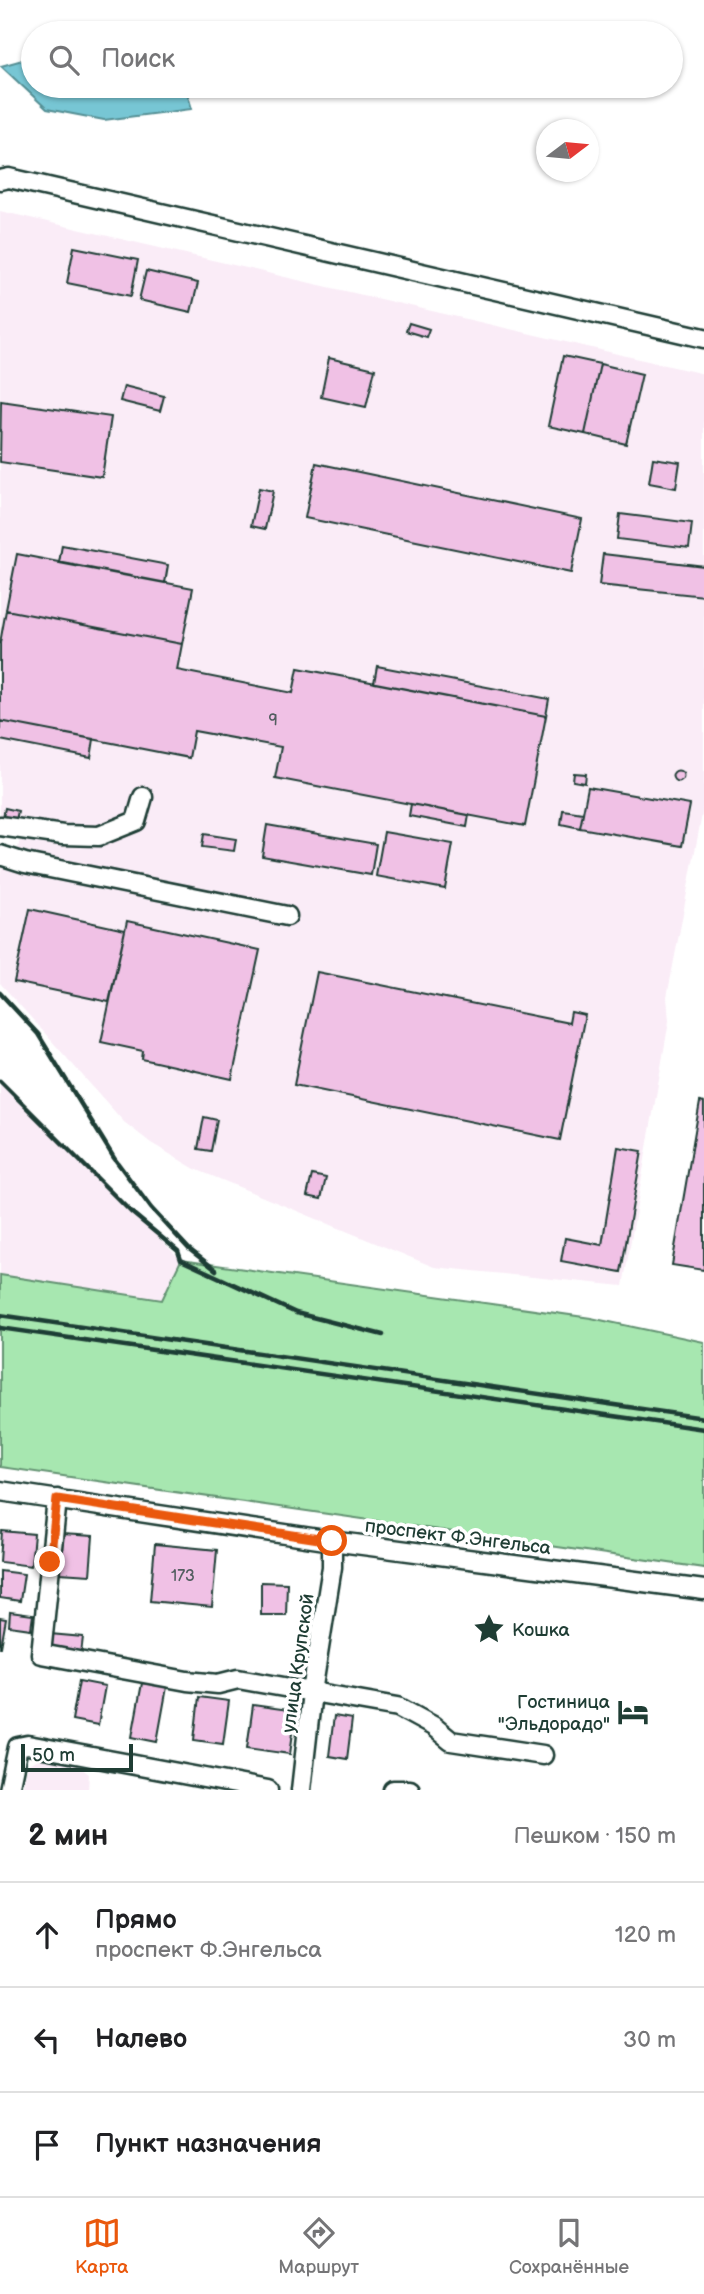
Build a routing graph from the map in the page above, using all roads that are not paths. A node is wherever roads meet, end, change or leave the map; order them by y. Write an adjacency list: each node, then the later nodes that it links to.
1 (0, 180): 2 (street)
2 (704, 338)
3 (143, 797): 4 (street)
4 (0, 826)
5 (0, 855): 6 (street)
6 (287, 916)
7 (0, 1491): 8 (street, проспект Ф.Энгельса)
8 (57, 1499): 9 (street, проспект Ф.Энгельса); 11 (street)
9 (332, 1541): 10 (street, проспект Ф.Энгельса); 11 (street, улица Крупской)
10 (704, 1590)
11 (312, 1692): 12 (street); 15 (street, улица Крупской)
12 (543, 1755)
13 (9, 1790): 14 (street)
14 (268, 1790)
15 (301, 1790)
16 (393, 1790): 17 (street)
17 (411, 1790)

